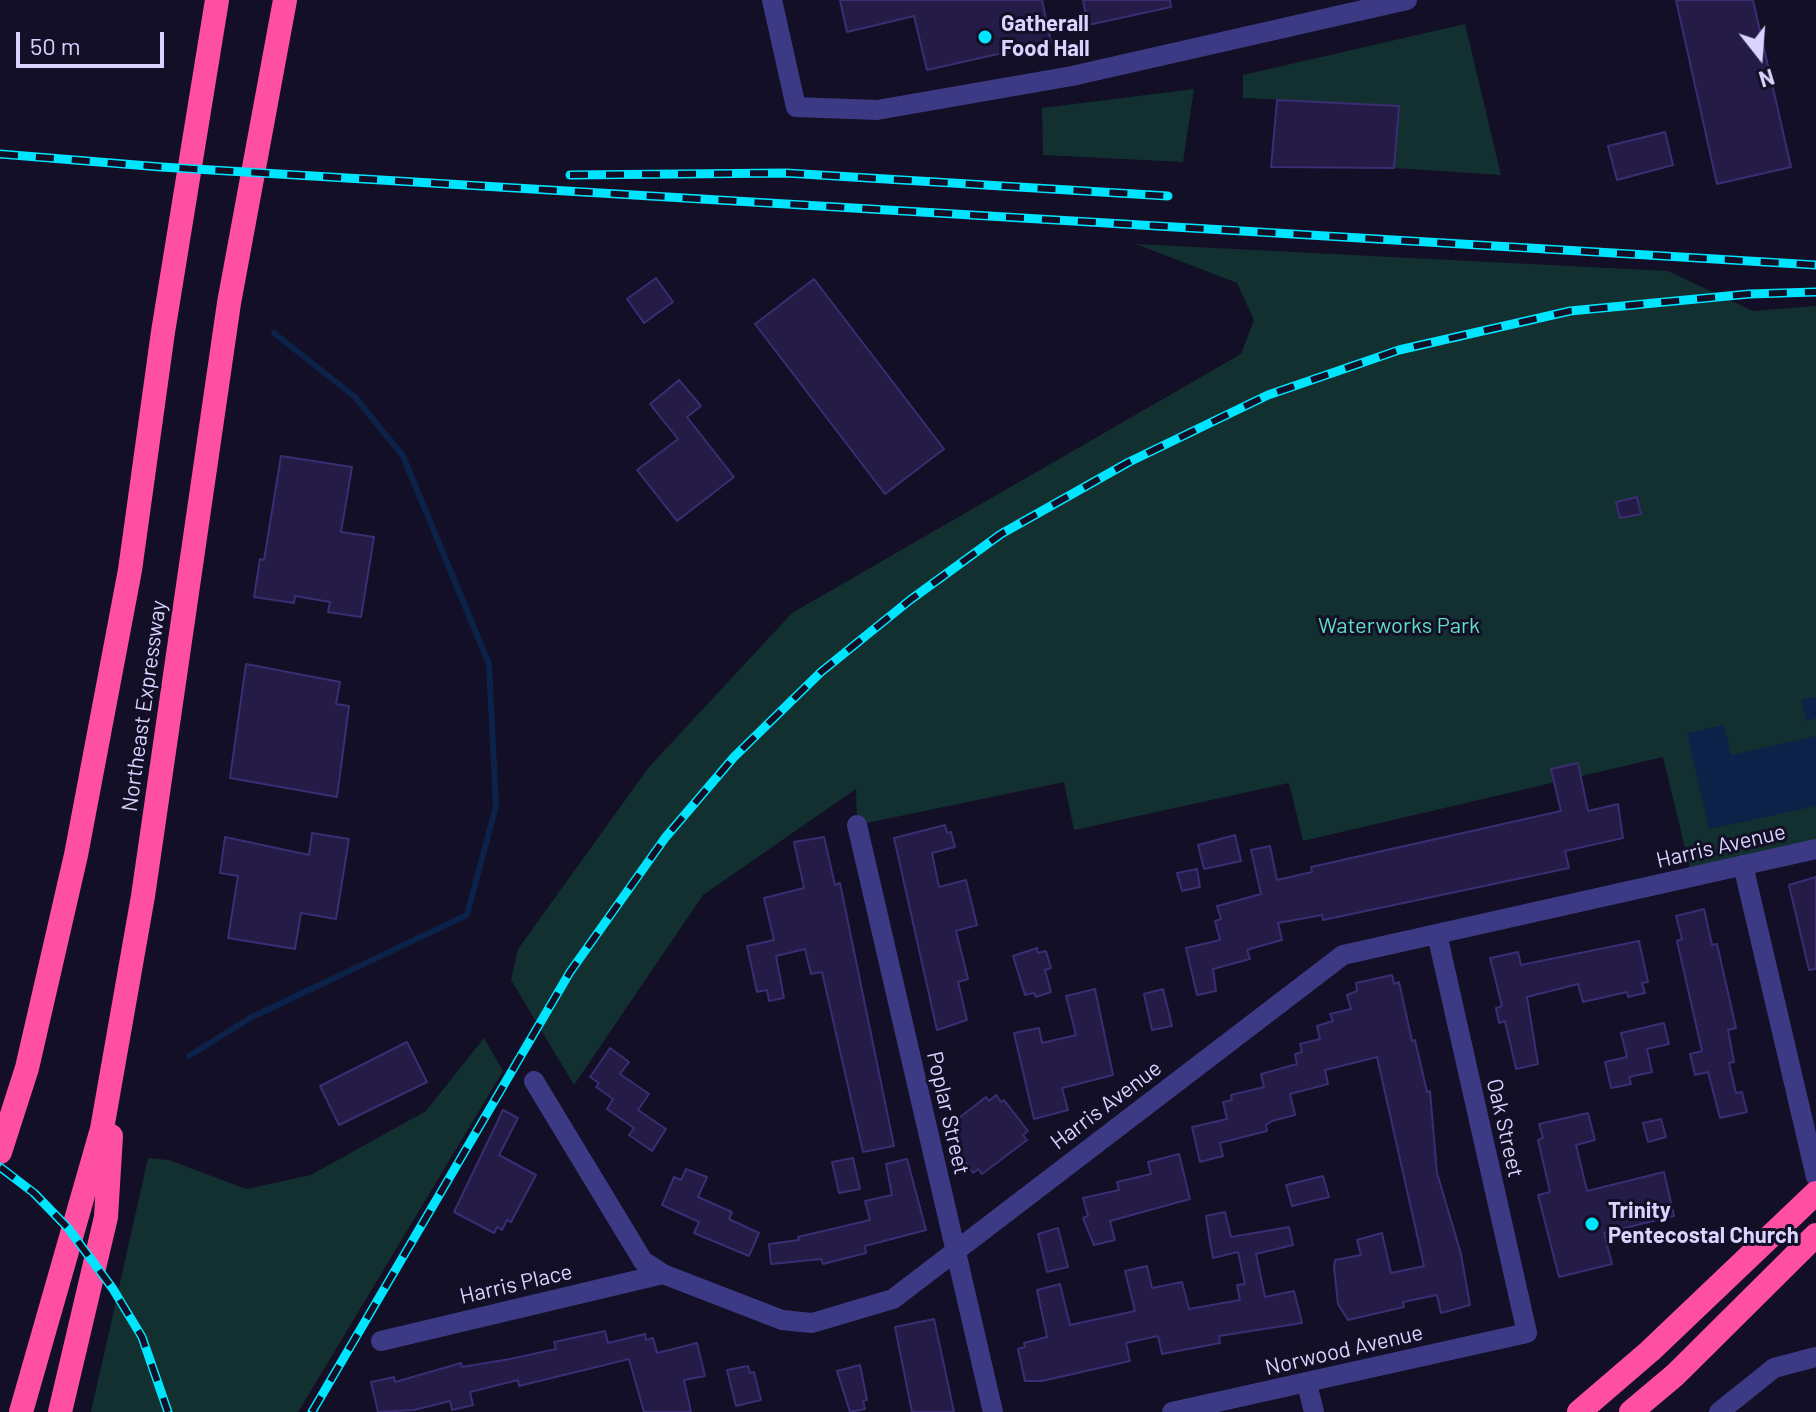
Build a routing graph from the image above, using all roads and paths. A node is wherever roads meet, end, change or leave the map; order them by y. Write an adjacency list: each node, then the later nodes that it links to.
1 (217, 0): 11 (highway, Northeast Expressway)
2 (285, 0): 9 (highway, Northeast Expressway)
3 (772, 0): 4 (street)
4 (1407, 0)
5 (857, 825): 15 (street, Poplar Street)
6 (1816, 849): 7 (street, Harris Avenue)
7 (1743, 865): 8 (street, Harris Avenue); 12 (street)
8 (1437, 934): 15 (street, Harris Avenue); 17 (street, Oak Street)
9 (116, 1052): 21 (highway, Northeast Expressway); 22 (highway)
10 (534, 1081): 16 (street, Harris Avenue)
11 (0, 1152)
12 (1814, 1170)
13 (1816, 1193): 26 (highway)
14 (1816, 1235): 27 (highway)
15 (955, 1249): 16 (street, Harris Avenue); 23 (street, Poplar Street)
16 (663, 1274): 18 (street, Harris Place)
17 (1527, 1333): 20 (street, Norwood Avenue)
18 (381, 1341)
19 (1816, 1357): 28 (street)
20 (1307, 1384): 24 (street, Norwood Avenue); 25 (street)
21 (21, 1412)
22 (60, 1412)
23 (993, 1412)
24 (1172, 1412)
25 (1314, 1412)
26 (1579, 1412)
27 (1631, 1412)
28 (1719, 1412)

